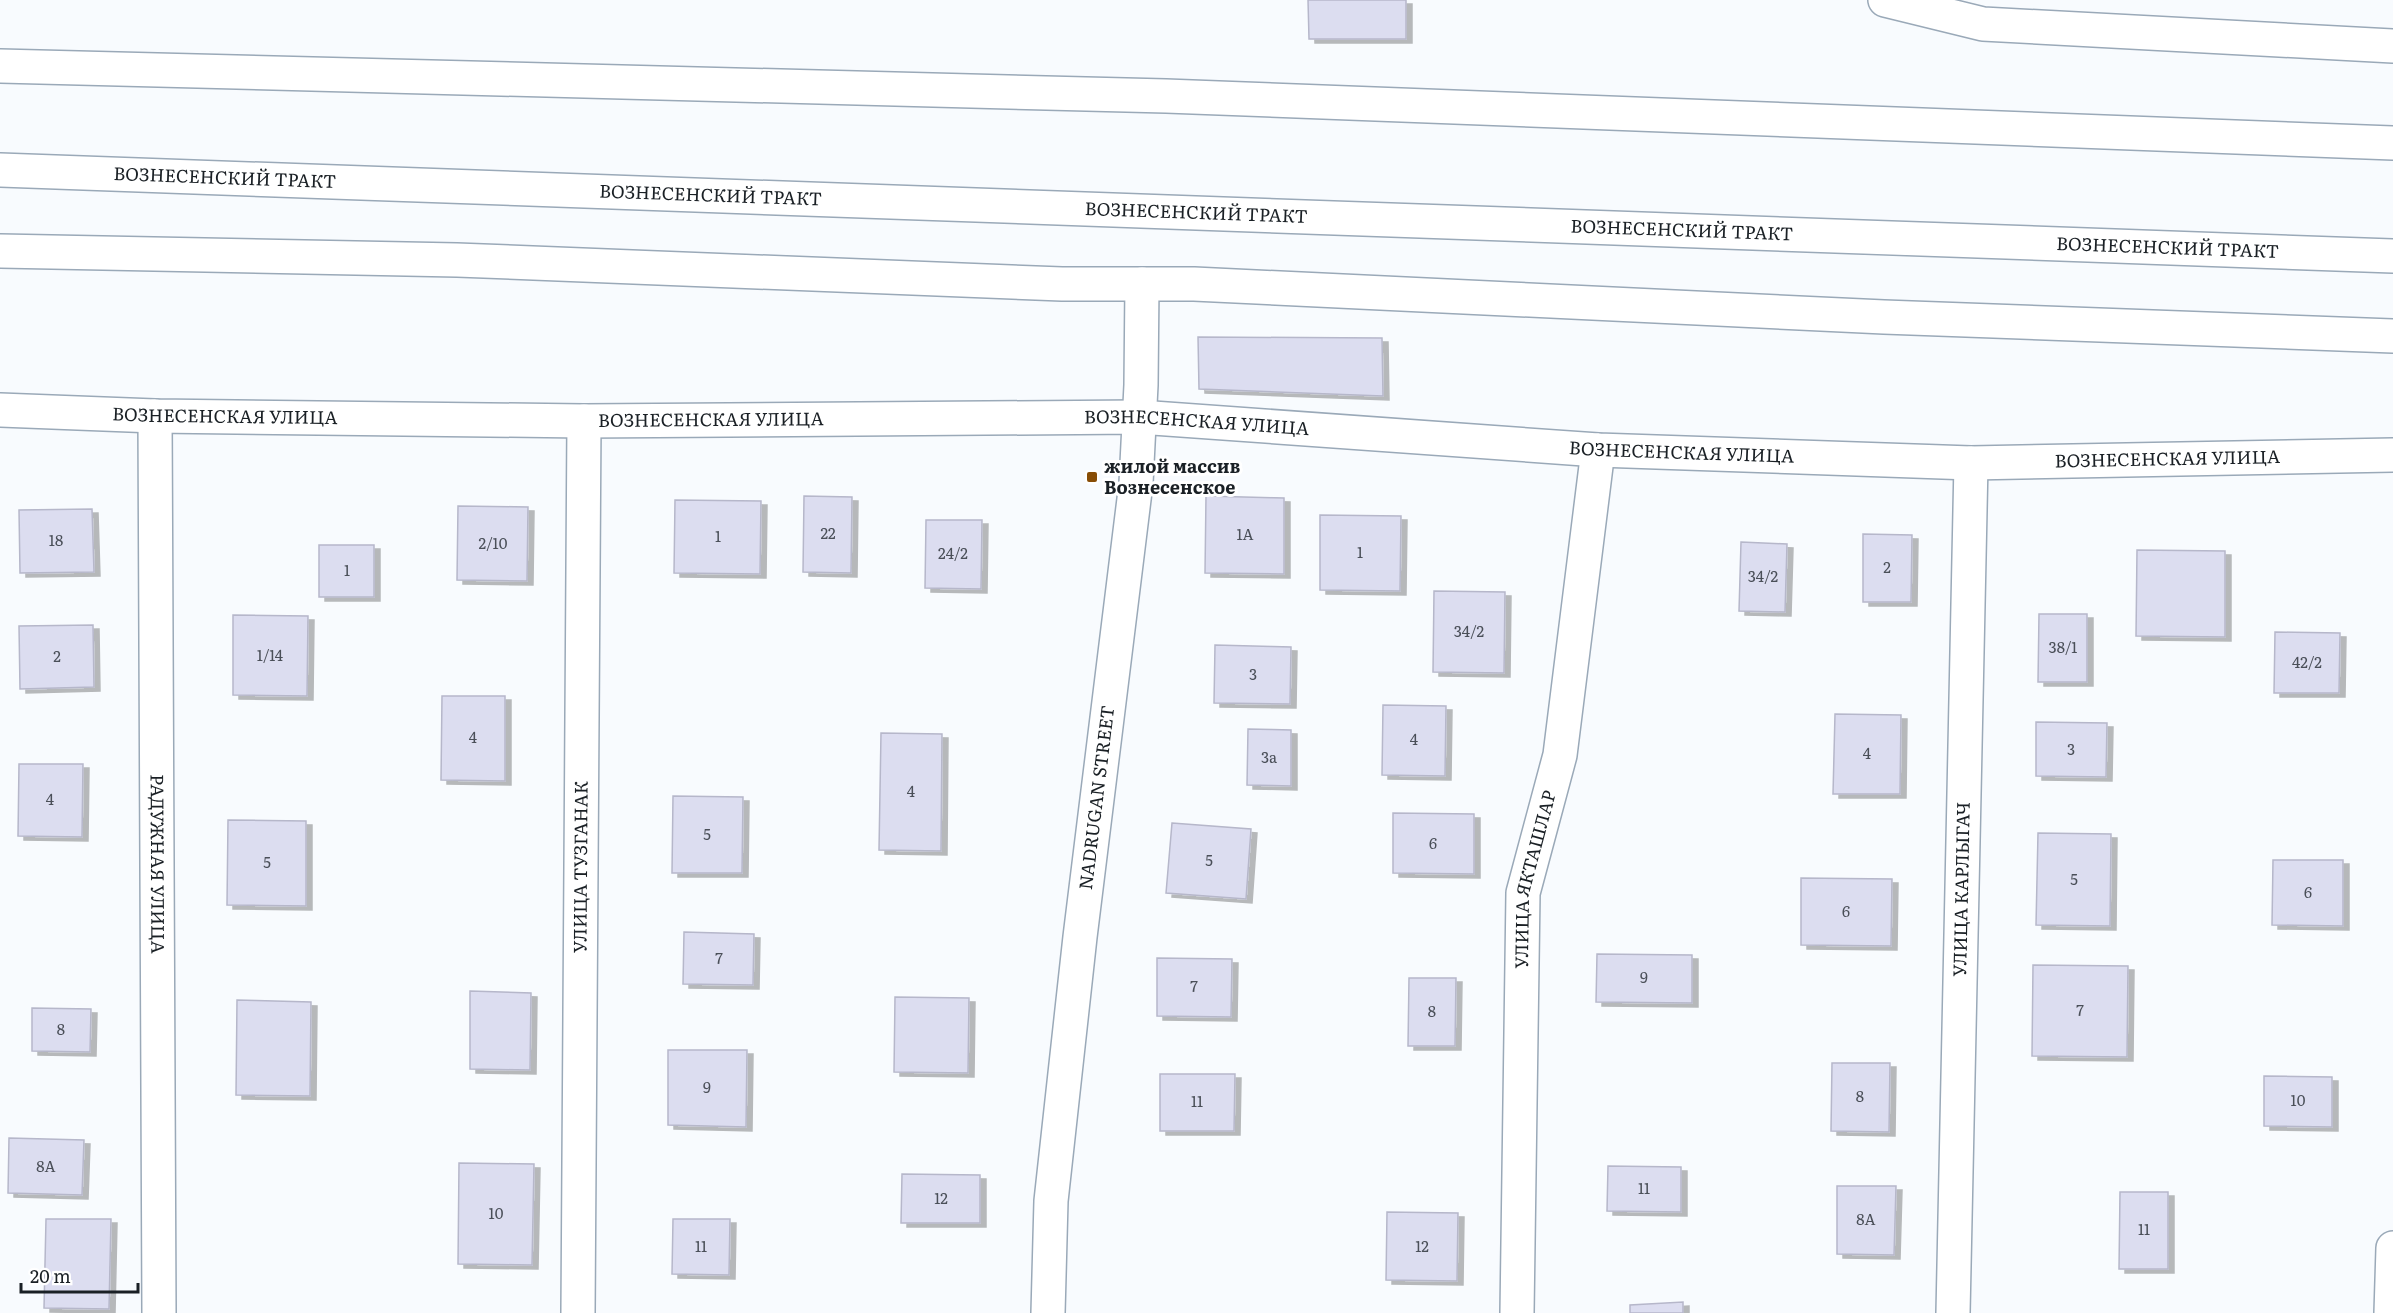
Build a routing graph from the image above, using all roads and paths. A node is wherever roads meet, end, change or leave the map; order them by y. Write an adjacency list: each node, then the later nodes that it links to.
1 (1885, 0): 2 (street)
2 (2393, 46)
3 (0, 66): 4 (street)
4 (2393, 143)
5 (0, 170): 7 (street, ВОЗНЕСЕНСКИЙ ТРАКТ)
6 (0, 251): 8 (street)
7 (2393, 256)
8 (1142, 284): 9 (street); 12 (street, NADRUGAN STREET)
9 (2393, 336)
10 (0, 410): 11 (street, ВОЗНЕСЕНСКАЯ УЛИЦА)
11 (155, 416): 13 (street, ВОЗНЕСЕНСКАЯ УЛИЦА); 18 (street, РАДУЖНАЯ УЛИЦА)
12 (1139, 417): 13 (street, ВОЗНЕСЕНСКАЯ УЛИЦА); 14 (street, ВОЗНЕСЕНСКАЯ УЛИЦА); 20 (street, NADRUGAN STREET)
13 (584, 421): 19 (street, УЛИЦА ТУЗГАНАК)
14 (1598, 450): 16 (street, ВОЗНЕСЕНСКАЯ УЛИЦА); 21 (street, УЛИЦА ЯКТАШЛАР)
15 (2393, 454): 16 (street, ВОЗНЕСЕНСКАЯ УЛИЦА)
16 (1971, 463): 22 (street, УЛИЦА КАРЛЫГАЧ)
17 (2393, 1248): 23 (street)
18 (159, 1313)
19 (578, 1313)
20 (1048, 1313)
21 (1517, 1313)
22 (1953, 1313)
23 (2391, 1313)

